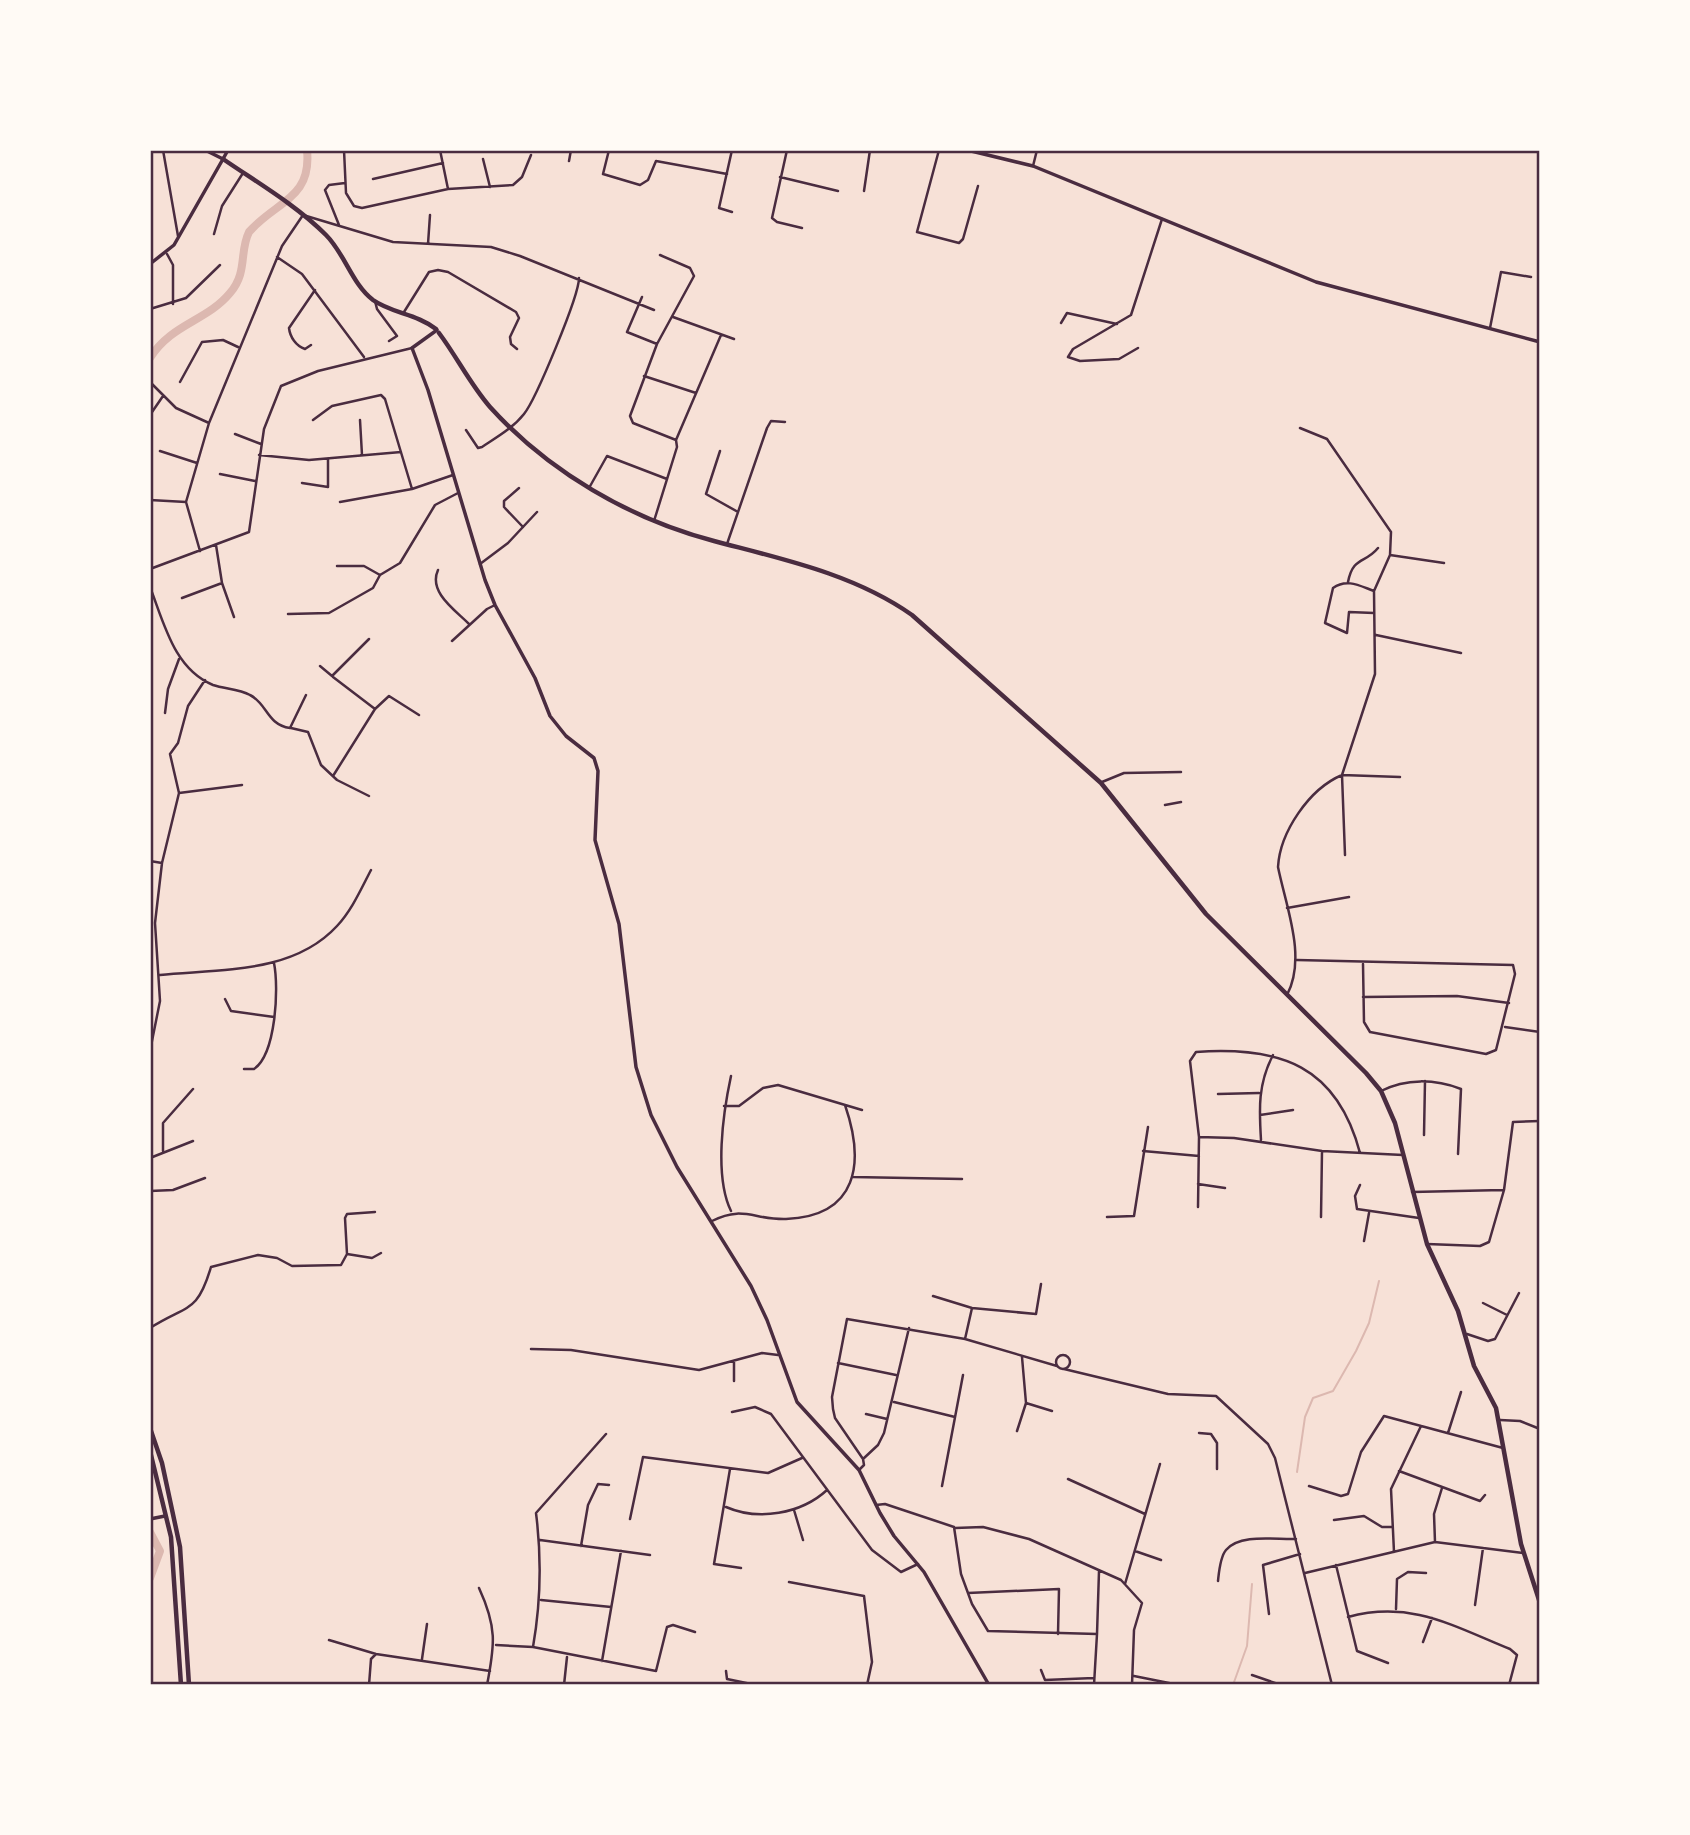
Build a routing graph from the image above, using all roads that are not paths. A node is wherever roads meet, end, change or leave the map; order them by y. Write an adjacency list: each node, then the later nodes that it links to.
1 (163, 150): 38 (street)
2 (205, 150): 16 (main road)
3 (228, 150): 16 (main road)
4 (344, 150): 25 (street)
5 (440, 150): 19 (street)
6 (571, 150): 18 (street)
7 (732, 150): 22 (street)
8 (787, 150): 23 (street)
9 (870, 150): 30 (street)
10 (939, 150): 26 (street)
11 (967, 150): 14 (main road)
12 (1037, 150): 20 (street)
13 (608, 151): 22 (street)
14 (981, 151): 20 (main road)
15 (531, 155): 27 (street)
16 (223, 159): 21 (main road); 38 (main road)
17 (483, 159): 27 (street)
18 (569, 161)
19 (443, 163): 24 (street); 28 (street)
20 (1032, 166): 34 (main road)
21 (243, 173): 32 (main road); 37 (street)
22 (727, 174): 31 (street)
23 (780, 177): 29 (street); 36 (street)
24 (373, 179)
25 (345, 183): 28 (street); 35 (street)
26 (978, 186)
27 (490, 187): 28 (street)
28 (448, 190)
29 (838, 191)
30 (864, 191)
31 (733, 212)
32 (303, 215): 35 (street); 42 (street); 49 (main road)
33 (430, 215): 39 (street)
34 (1162, 219): 57 (street); 58 (main road)
35 (339, 225): 39 (street)
36 (802, 228)
37 (214, 234)
38 (178, 239): 40 (main road)
39 (428, 244): 46 (street)
40 (167, 254): 43 (main road); 50 (street)
41 (660, 255): 55 (street)
42 (278, 257): 47 (street); 66 (street)
43 (150, 264)
44 (220, 265): 50 (street)
45 (1531, 277): 58 (street)
46 (579, 278): 51 (street); 81 (street)
47 (315, 290): 65 (street); 70 (street)
48 (642, 297): 51 (street)
49 (375, 301): 54 (main road); 62 (street)
50 (173, 304): 52 (street)
51 (637, 304): 53 (street); 64 (street)
52 (150, 309)
53 (654, 310)
54 (404, 312): 59 (main road); 69 (street)
55 (673, 317): 60 (street); 64 (street)
56 (1061, 323): 57 (street)
57 (1117, 324): 68 (street)
58 (1490, 329): 63 (main road)
59 (437, 331): 67 (main road); 81 (main road)
60 (721, 335): 61 (street); 74 (street)
61 (734, 339)
62 (389, 341)
63 (1539, 342)
64 (657, 344): 71 (street)
65 (311, 345)
66 (238, 347): 73 (street); 80 (street)
67 (412, 348): 70 (street); 95 (main road)
68 (1138, 348)
69 (517, 349)
70 (365, 358): 86 (street)
71 (644, 376): 74 (street); 85 (street)
72 (150, 382): 75 (street)
73 (180, 382)
74 (696, 393): 85 (street)
75 (163, 396): 76 (street); 80 (street)
76 (150, 415)
77 (313, 420): 89 (street)
78 (360, 420): 91 (street)
79 (785, 422): 107 (street)
80 (209, 423): 93 (street)
81 (510, 427): 83 (street); 100 (main road)
82 (1300, 428): 114 (street)
83 (466, 430)
84 (234, 433): 86 (street)
85 (676, 440): 96 (street)
86 (261, 444): 90 (street)
87 (160, 451): 93 (street)
88 (720, 451): 107 (street)
89 (401, 452): 91 (street); 101 (street)
90 (259, 455): 92 (street); 97 (street)
91 (362, 456): 92 (street)
92 (328, 458): 98 (street)
93 (197, 463): 104 (street)
94 (220, 474): 97 (street)
95 (453, 475): 101 (street); 102 (main road)
96 (667, 479): 100 (street); 108 (street)
97 (255, 481): 111 (street)
98 (302, 483)
99 (519, 488): 109 (street)
100 (589, 488): 108 (main road)
101 (412, 489): 105 (street)
102 (458, 493): 116 (main road); 120 (street)
103 (150, 500): 104 (street)
104 (186, 502): 113 (street)
105 (341, 502)
106 (537, 512): 109 (street)
107 (738, 512): 110 (street)
108 (654, 521): 110 (main road)
109 (523, 527): 116 (street)
110 (727, 544): 148 (main road)
111 (216, 545): 113 (street); 122 (street)
112 (1378, 548): 121 (street)
113 (200, 551): 118 (street)
114 (1390, 555): 115 (street); 124 (street)
115 (1444, 563)
116 (480, 564): 126 (main road)
117 (337, 566): 120 (street)
118 (150, 569)
119 (438, 570): 130 (street)
120 (380, 575): 128 (street)
121 (1348, 582): 124 (street); 127 (street)
122 (222, 583): 125 (street); 129 (street)
123 (150, 587): 135 (street)
124 (1374, 591): 127 (street)
125 (182, 598)
126 (495, 605): 130 (street); 215 (main road)
127 (1374, 612): 131 (street)
128 (288, 614)
129 (234, 617)
130 (469, 624): 133 (street)
131 (1376, 635): 134 (street); 145 (street)
132 (369, 639): 137 (street)
133 (452, 641)
134 (1461, 653)
135 (180, 659): 138 (street); 141 (street)
136 (320, 666): 137 (street)
137 (332, 676): 140 (street)
138 (205, 680): 143 (street); 150 (street)
139 (306, 695): 143 (street)
140 (375, 709): 142 (street); 146 (street)
141 (165, 713)
142 (419, 715)
143 (290, 728): 146 (street)
144 (1181, 772): 148 (street)
145 (1342, 775): 147 (street); 154 (street); 159 (street)
146 (333, 776): 151 (street)
147 (1400, 777)
148 (1101, 783): 164 (main road)
149 (243, 785): 150 (street)
150 (179, 793): 156 (street)
151 (369, 796)
152 (1181, 802): 153 (street)
153 (1165, 804)
154 (1345, 855)
155 (150, 861): 156 (street)
156 (162, 863): 163 (street)
157 (371, 870): 161 (street)
158 (1349, 897): 159 (street)
159 (1286, 908): 160 (street)
160 (1297, 960): 162 (street); 164 (street)
161 (274, 963): 163 (street); 168 (street)
162 (1363, 964): 165 (street); 167 (street)
163 (159, 975): 171 (street)
164 (1287, 995): 177 (main road)
165 (1363, 997): 167 (street); 169 (street)
166 (225, 999): 168 (street)
167 (1509, 1003): 169 (street)
168 (274, 1017): 173 (street)
169 (1503, 1027): 170 (street)
170 (1539, 1032)
171 (150, 1051)
172 (1273, 1055): 178 (street); 188 (street); 194 (street)
173 (244, 1069)
174 (731, 1076): 181 (street)
175 (1425, 1081): 177 (street); 187 (street); 195 (street)
176 (193, 1089): 191 (street)
177 (1381, 1091): 196 (main road)
178 (1259, 1093): 179 (street); 184 (street)
179 (1218, 1094)
180 (845, 1105): 181 (street); 182 (street); 199 (street)
181 (724, 1106): 209 (street)
182 (862, 1110)
183 (1293, 1110): 184 (street)
184 (1260, 1115): 190 (street)
185 (1539, 1121): 206 (street)
186 (1148, 1127): 192 (street)
187 (1424, 1135)
188 (1199, 1137): 190 (street); 197 (street)
189 (193, 1141): 191 (street)
190 (1261, 1142): 193 (street)
191 (163, 1151): 198 (street)
192 (1143, 1151): 197 (street); 212 (street)
193 (1322, 1151): 194 (street); 213 (street)
194 (1360, 1153): 196 (street)
195 (1458, 1154)
196 (1403, 1155): 207 (main road)
197 (1199, 1156): 202 (street)
198 (150, 1158)
199 (853, 1177): 201 (street); 209 (street)
200 (205, 1178): 205 (street)
201 (962, 1179)
202 (1198, 1184): 204 (street); 208 (street)
203 (1360, 1185): 211 (street)
204 (1225, 1188)
205 (150, 1191)
206 (1504, 1191): 207 (street); 217 (street)
207 (1412, 1192): 214 (main road)
208 (1198, 1207)
209 (731, 1211): 215 (street)
210 (375, 1212): 219 (street)
211 (1369, 1213): 214 (street); 216 (street)
212 (1107, 1217)
213 (1321, 1217)
214 (1419, 1218): 217 (main road)
215 (712, 1221): 231 (main road)
216 (1364, 1241)
217 (1427, 1244): 228 (main road)
218 (381, 1253): 219 (street)
219 (346, 1254): 226 (street)
220 (1041, 1284): 224 (street)
221 (1518, 1293): 225 (street)
222 (933, 1296): 224 (street)
223 (1483, 1303): 225 (street)
224 (972, 1308): 229 (street)
225 (1507, 1315): 228 (street)
226 (150, 1328)
227 (909, 1328): 229 (street); 234 (street); 237 (street)
228 (1463, 1333): 248 (main road)
229 (965, 1339): 232 (street)
230 (531, 1349): 233 (street)
231 (778, 1355): 233 (street); 263 (main road)
232 (1022, 1357): 235 (street); 242 (street)
233 (734, 1361): 239 (street)
234 (838, 1363): 237 (street); 259 (street)
235 (1057, 1366): 236 (street); 236 (street)
236 (1064, 1369): 283 (street)
237 (896, 1375): 241 (street)
238 (963, 1375): 246 (street)
239 (734, 1381)
240 (1461, 1392): 254 (street)
241 (894, 1402): 246 (street); 247 (street)
242 (1026, 1403): 243 (street); 252 (street)
243 (1052, 1411)
244 (732, 1412): 258 (street)
245 (866, 1414): 247 (street)
246 (955, 1417): 267 (street)
247 (887, 1419): 259 (street)
248 (1500, 1420): 251 (street); 256 (main road)
249 (1421, 1426): 254 (street); 264 (street); 268 (street)
250 (150, 1428): 275 (main road)
251 (1539, 1429)
252 (1017, 1430)
253 (1199, 1433): 262 (street)
254 (1448, 1433): 256 (street)
255 (606, 1434): 284 (street)
256 (1503, 1448): 292 (main road)
257 (150, 1451): 276 (main road)
258 (802, 1458): 261 (street); 270 (street)
259 (863, 1459): 263 (street)
260 (1160, 1464): 277 (street)
261 (730, 1469): 273 (street); 279 (street)
262 (1217, 1469)
263 (859, 1470): 272 (main road)
264 (1399, 1471): 269 (street); 281 (street)
265 (1068, 1479): 277 (street)
266 (609, 1485): 287 (street)
267 (942, 1486)
268 (1309, 1486)
269 (1442, 1488): 271 (street); 286 (street)
270 (827, 1490): 274 (street); 296 (street)
271 (1485, 1495)
272 (876, 1505): 282 (street); 296 (main road)
273 (726, 1507): 274 (street); 298 (street)
274 (794, 1510): 285 (street)
275 (174, 1514): 276 (main road); 335 (main road)
276 (167, 1515): 278 (main road); 334 (main road)
277 (1146, 1515): 290 (street)
278 (150, 1519)
279 (630, 1519)
280 (1334, 1520): 281 (street)
281 (1392, 1527): 291 (street)
282 (954, 1528): 299 (street); 306 (street)
283 (1296, 1539): 293 (street); 302 (street)
284 (540, 1540): 287 (street); 307 (street)
285 (803, 1540)
286 (1435, 1542): 288 (street); 291 (street)
287 (581, 1546): 289 (street)
288 (1483, 1548): 292 (street); 309 (street)
289 (621, 1551): 294 (street); 310 (street)
290 (1135, 1551): 295 (street); 304 (street)
291 (1394, 1552): 297 (street)
292 (1523, 1553): 308 (main road)
293 (1300, 1554): 300 (street); 312 (street)
294 (650, 1555)
295 (1161, 1560)
296 (918, 1564): 341 (main road)
297 (1336, 1565): 300 (street); 313 (street)
298 (741, 1568)
299 (1099, 1570): 304 (street); 317 (street)
300 (1305, 1573): 346 (street)
301 (1426, 1573): 311 (street)
302 (1218, 1581)
303 (789, 1582): 340 (street)
304 (1125, 1584): 331 (street)
305 (479, 1588): 321 (street)
306 (968, 1592): 318 (street); 318 (street)
307 (541, 1600): 310 (street); 322 (street)
308 (1539, 1603)
309 (1475, 1605)
310 (611, 1607): 326 (street)
311 (1396, 1609): 313 (street); 314 (street)
312 (1269, 1614)
313 (1348, 1616): 327 (street)
314 (1432, 1618): 320 (street); 349 (street)
315 (427, 1624): 325 (street)
316 (695, 1632): 326 (street)
317 (1097, 1634): 318 (street); 333 (street)
318 (1058, 1635)
319 (329, 1640): 323 (street)
320 (1423, 1642)
321 (496, 1645): 322 (street); 329 (street)
322 (533, 1647): 324 (street)
323 (376, 1654): 325 (street); 336 (street)
324 (568, 1655): 326 (street); 338 (street)
325 (422, 1661): 329 (street)
326 (602, 1661)
327 (1388, 1663)
328 (1041, 1670): 333 (street)
329 (490, 1671): 337 (street)
330 (726, 1671): 339 (street)
331 (1133, 1675): 343 (street); 344 (street)
332 (1252, 1675): 345 (street)
333 (1094, 1678): 342 (street)
334 (181, 1685)
335 (189, 1685)
336 (369, 1685)
337 (487, 1685)
338 (564, 1685)
339 (756, 1685)
340 (867, 1685)
341 (989, 1685)
342 (1094, 1685)
343 (1132, 1685)
344 (1179, 1685)
345 (1281, 1685)
346 (1332, 1685)
347 (1440, 1685): 348 (street)
348 (1445, 1685)
349 (1509, 1685)

